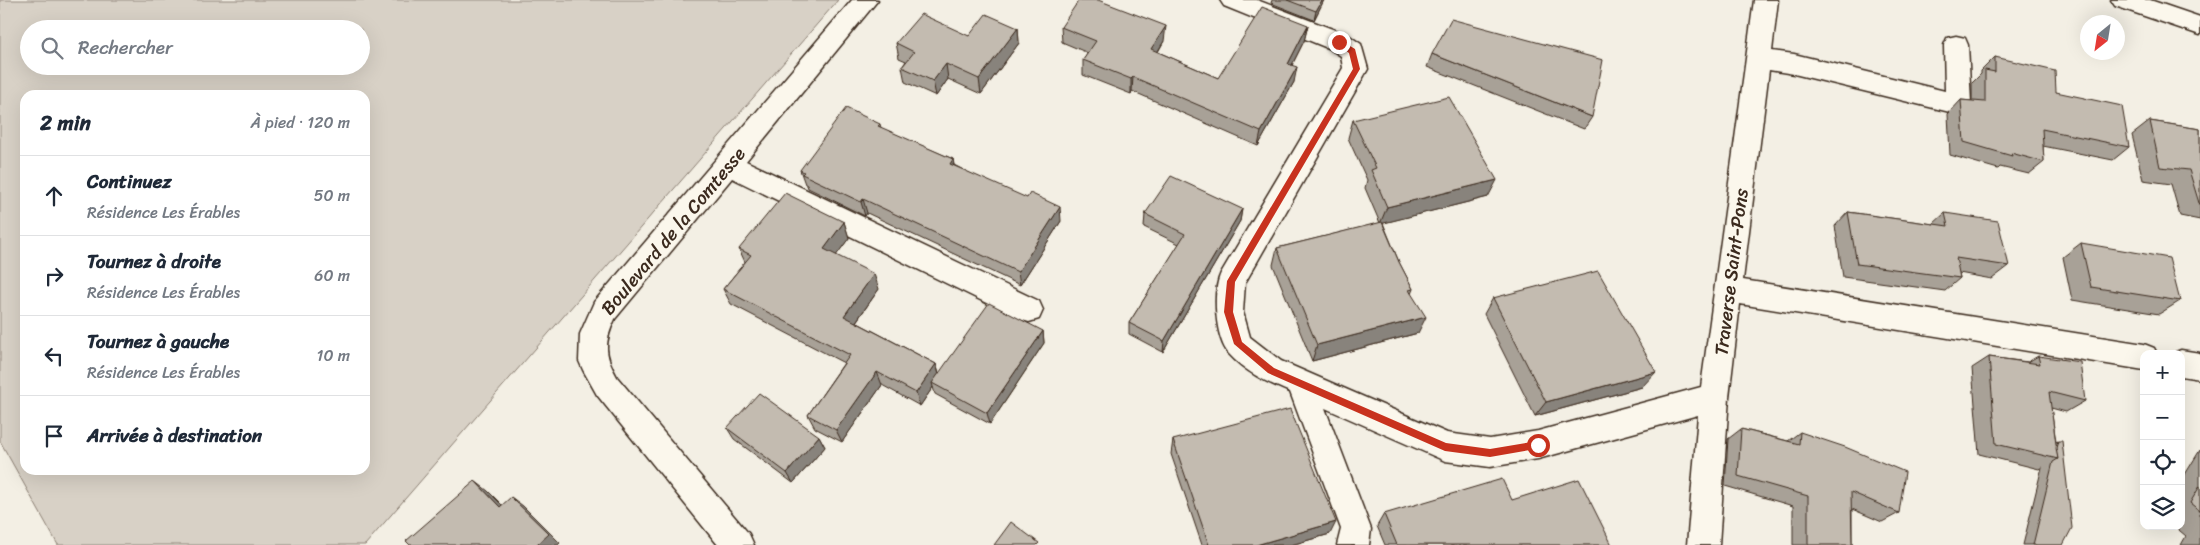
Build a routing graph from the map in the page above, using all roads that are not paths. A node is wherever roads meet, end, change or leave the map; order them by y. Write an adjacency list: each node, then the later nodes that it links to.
1 (866, 0): 8 (street, Boulevard de la Comtesse)
2 (1232, 0): 14 (street)
3 (1766, 0): 7 (street, Traverse Saint-Pons)
4 (2123, 0): 5 (street)
5 (2200, 26)
6 (1956, 45): 7 (street)
7 (1758, 59): 9 (street, Traverse Saint-Pons)
8 (728, 164): 10 (street); 16 (street, Boulevard de la Comtesse)
9 (1728, 290): 11 (street); 15 (street, Traverse Saint-Pons)
10 (1029, 310)
11 (2140, 356)
12 (2185, 364): 13 (street)
13 (2200, 366)
14 (1300, 383): 15 (street); 17 (street)
15 (1714, 397): 18 (street, Traverse Saint-Pons)
16 (738, 545)
17 (1353, 545)
18 (1703, 545)

